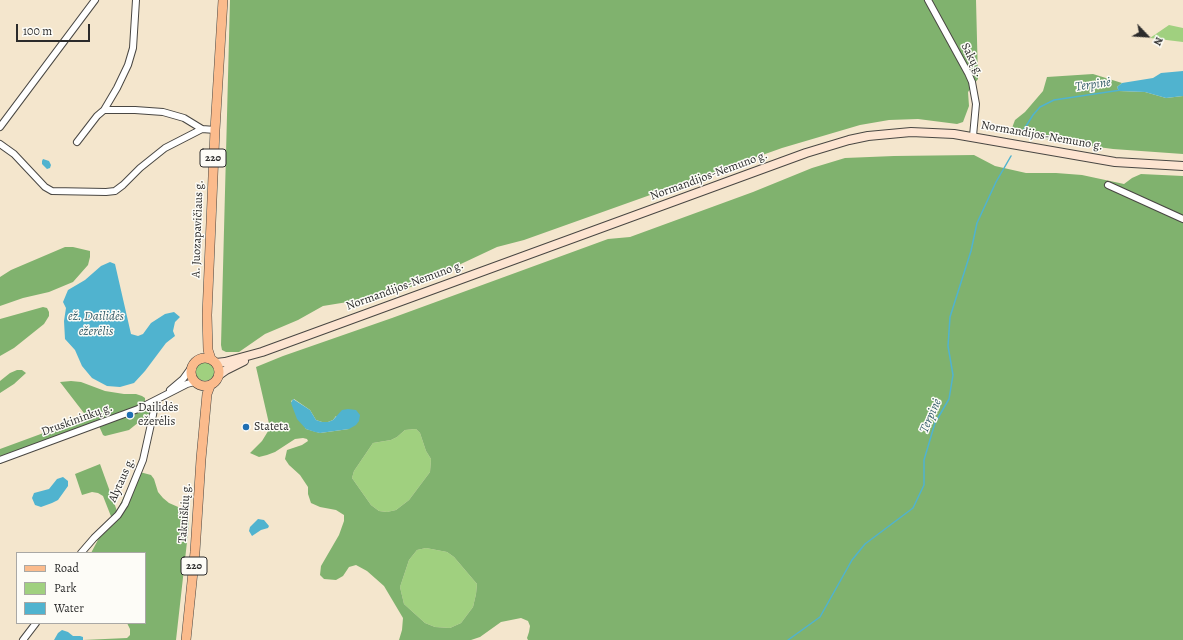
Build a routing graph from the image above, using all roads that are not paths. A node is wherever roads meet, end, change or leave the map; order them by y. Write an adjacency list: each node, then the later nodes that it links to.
1 (95, 0): 6 (street)
2 (136, 0): 5 (street)
3 (223, 0): 8 (main road, A. Juozapavičiaus g. / 220)
4 (928, 0): 9 (street, Sakų g.)
5 (104, 110): 7 (street); 10 (street)
6 (0, 127)
7 (202, 130): 8 (street); 11 (street)
8 (215, 130): 15 (main road, A. Juozapavičiaus g. / 220)
9 (973, 136): 12 (main road, Normandijos-Nemuno g.); 16 (main road, Normandijos-Nemuno g.)
10 (76, 142)
11 (0, 144)
12 (1183, 166)
13 (1108, 185): 14 (street)
14 (1183, 220)
15 (207, 316): 17 (main road, A. Juozapavičiaus g. / 220); 18 (main road, A. Juozapavičiaus g. / 220)
16 (262, 352): 18 (main road, Normandijos-Nemuno g.); 20 (main road, Normandijos-Nemuno g.)
17 (200, 358): 18 (main road); 19 (main road, 220)
18 (214, 361): 20 (main road, 220)
19 (191, 368): 21 (main road, 220); 23 (street)
20 (219, 375): 22 (main road, 220)
21 (196, 384): 22 (main road); 23 (street); 25 (main road, 220)
22 (210, 386): 25 (main road, 220)
23 (161, 398): 24 (street, Druskininkų g.)
24 (152, 402): 26 (street, Druskininkų g.); 27 (street, Alytaus g.)
25 (201, 459): 30 (main road, Takniškių g. / 220)
26 (0, 460)
27 (82, 552)
28 (35, 624): 29 (street)
29 (23, 640)
30 (186, 640)

